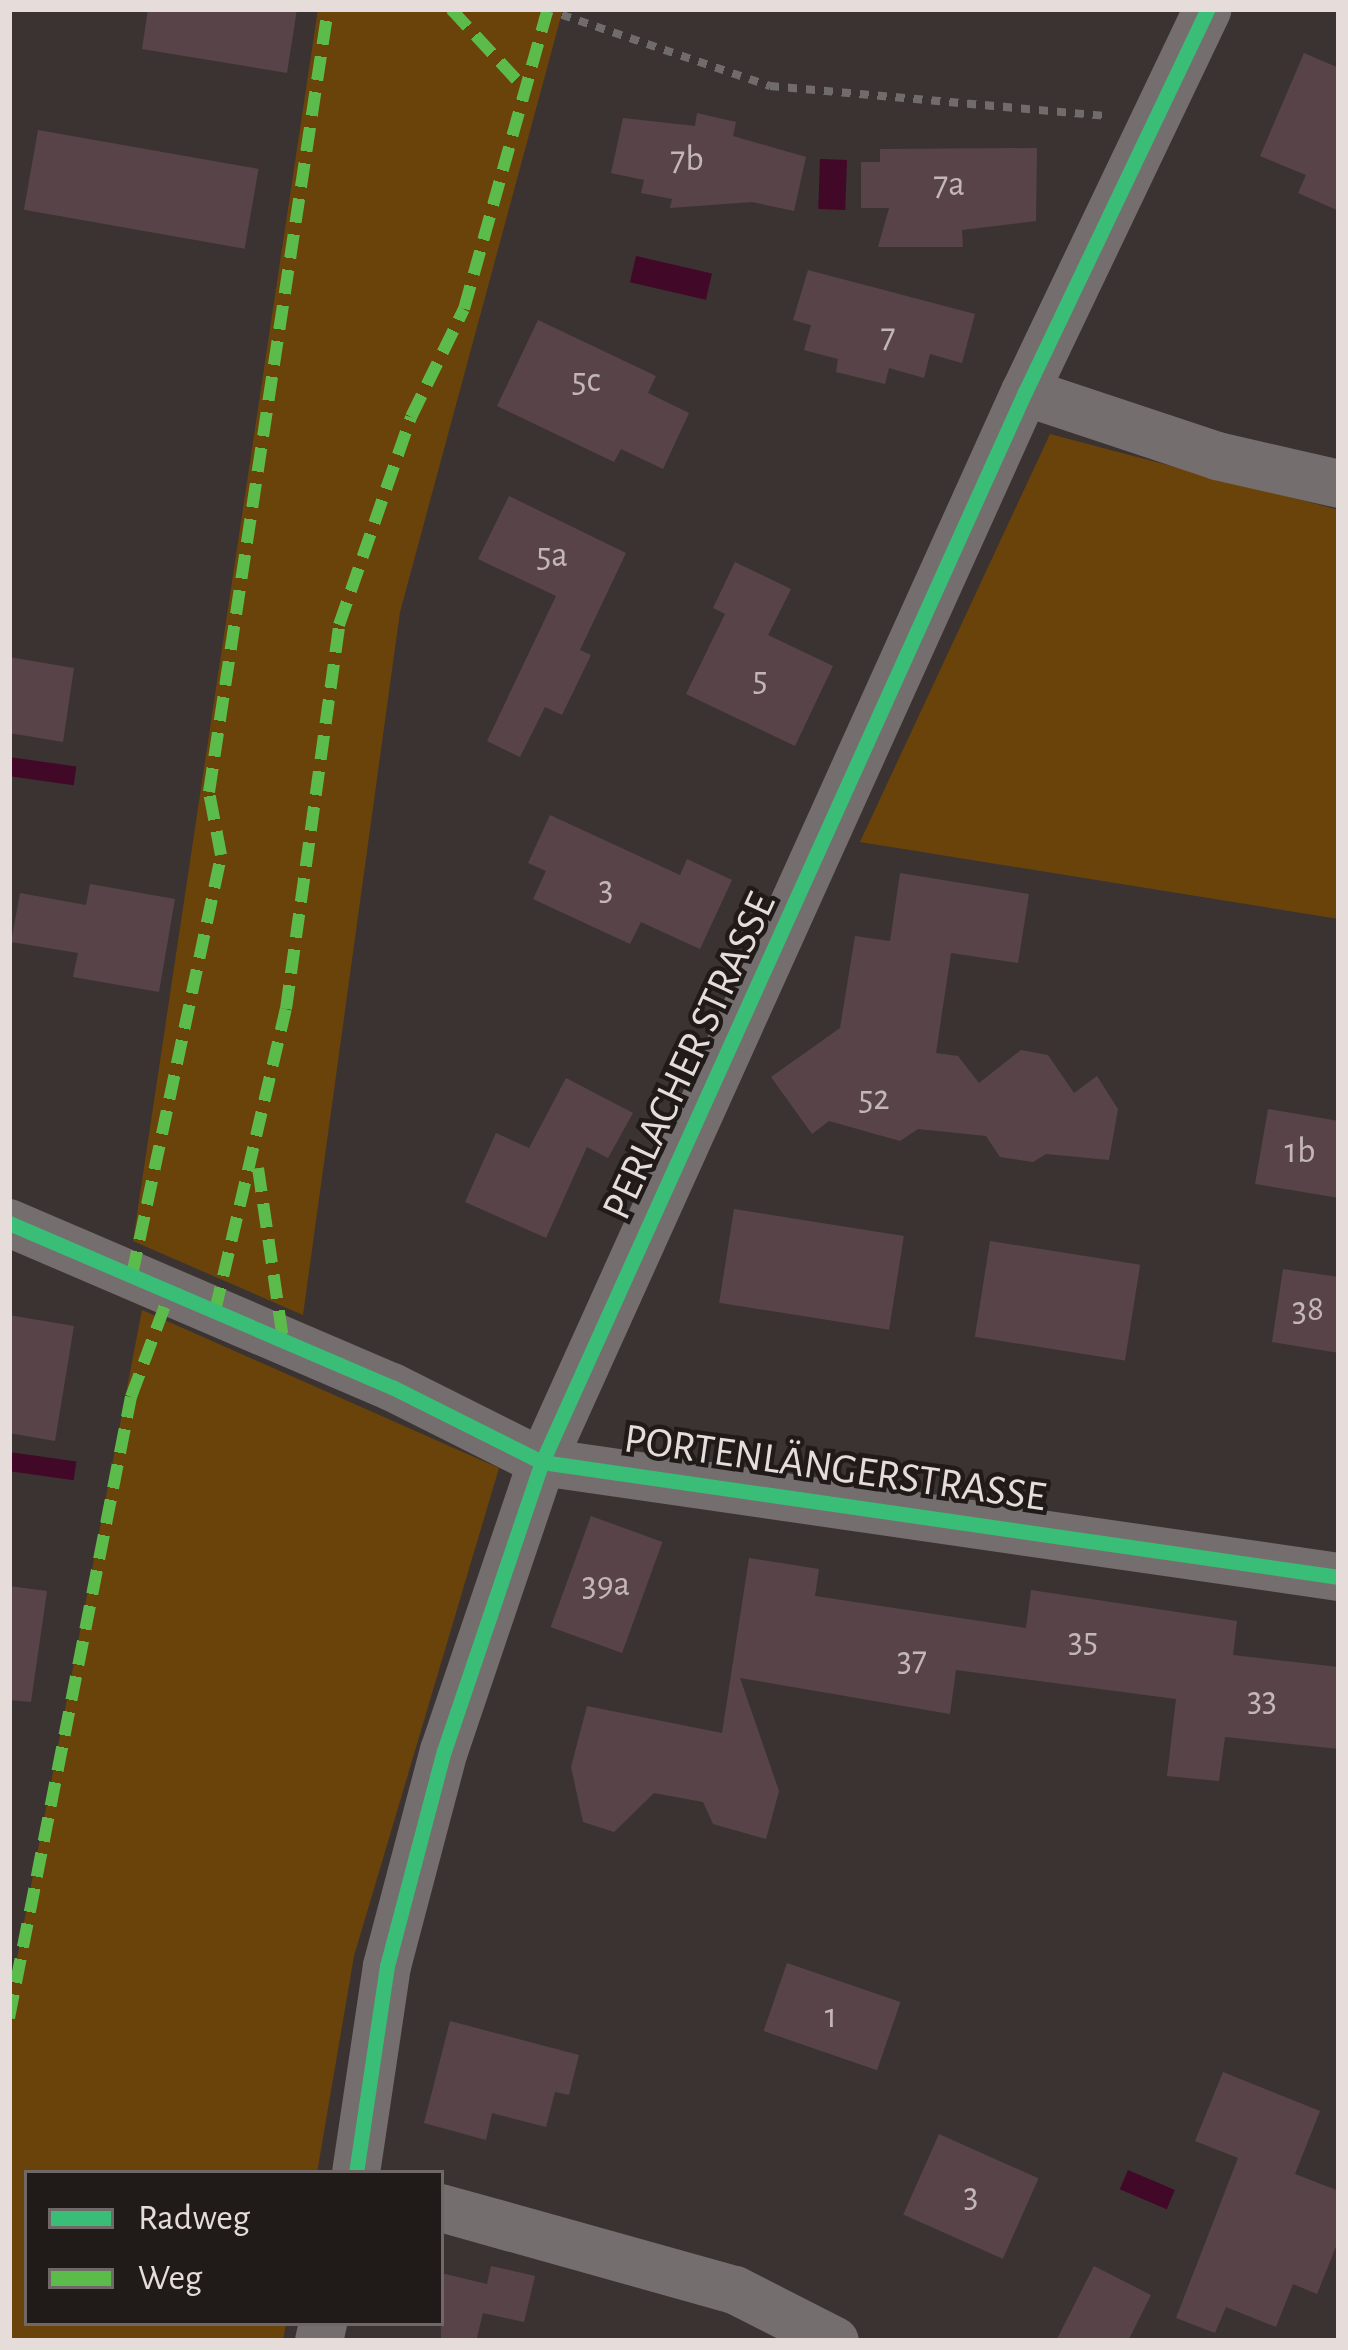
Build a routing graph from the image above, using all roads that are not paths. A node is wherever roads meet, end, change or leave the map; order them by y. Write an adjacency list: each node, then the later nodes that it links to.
1 (1208, 9): 2 (street, PERLACHER STRASSE)
2 (1025, 392): 3 (street); 5 (street, PERLACHER STRASSE)
3 (1339, 484)
4 (9, 1223): 5 (street, PORTENLÄNGERSTRASSE)
5 (542, 1462): 6 (street, PORTENLÄNGERSTRASSE); 7 (street, PERLACHER STRASSE)
6 (1339, 1576)
7 (357, 2170)
8 (444, 2209): 9 (street)
9 (835, 2341)

